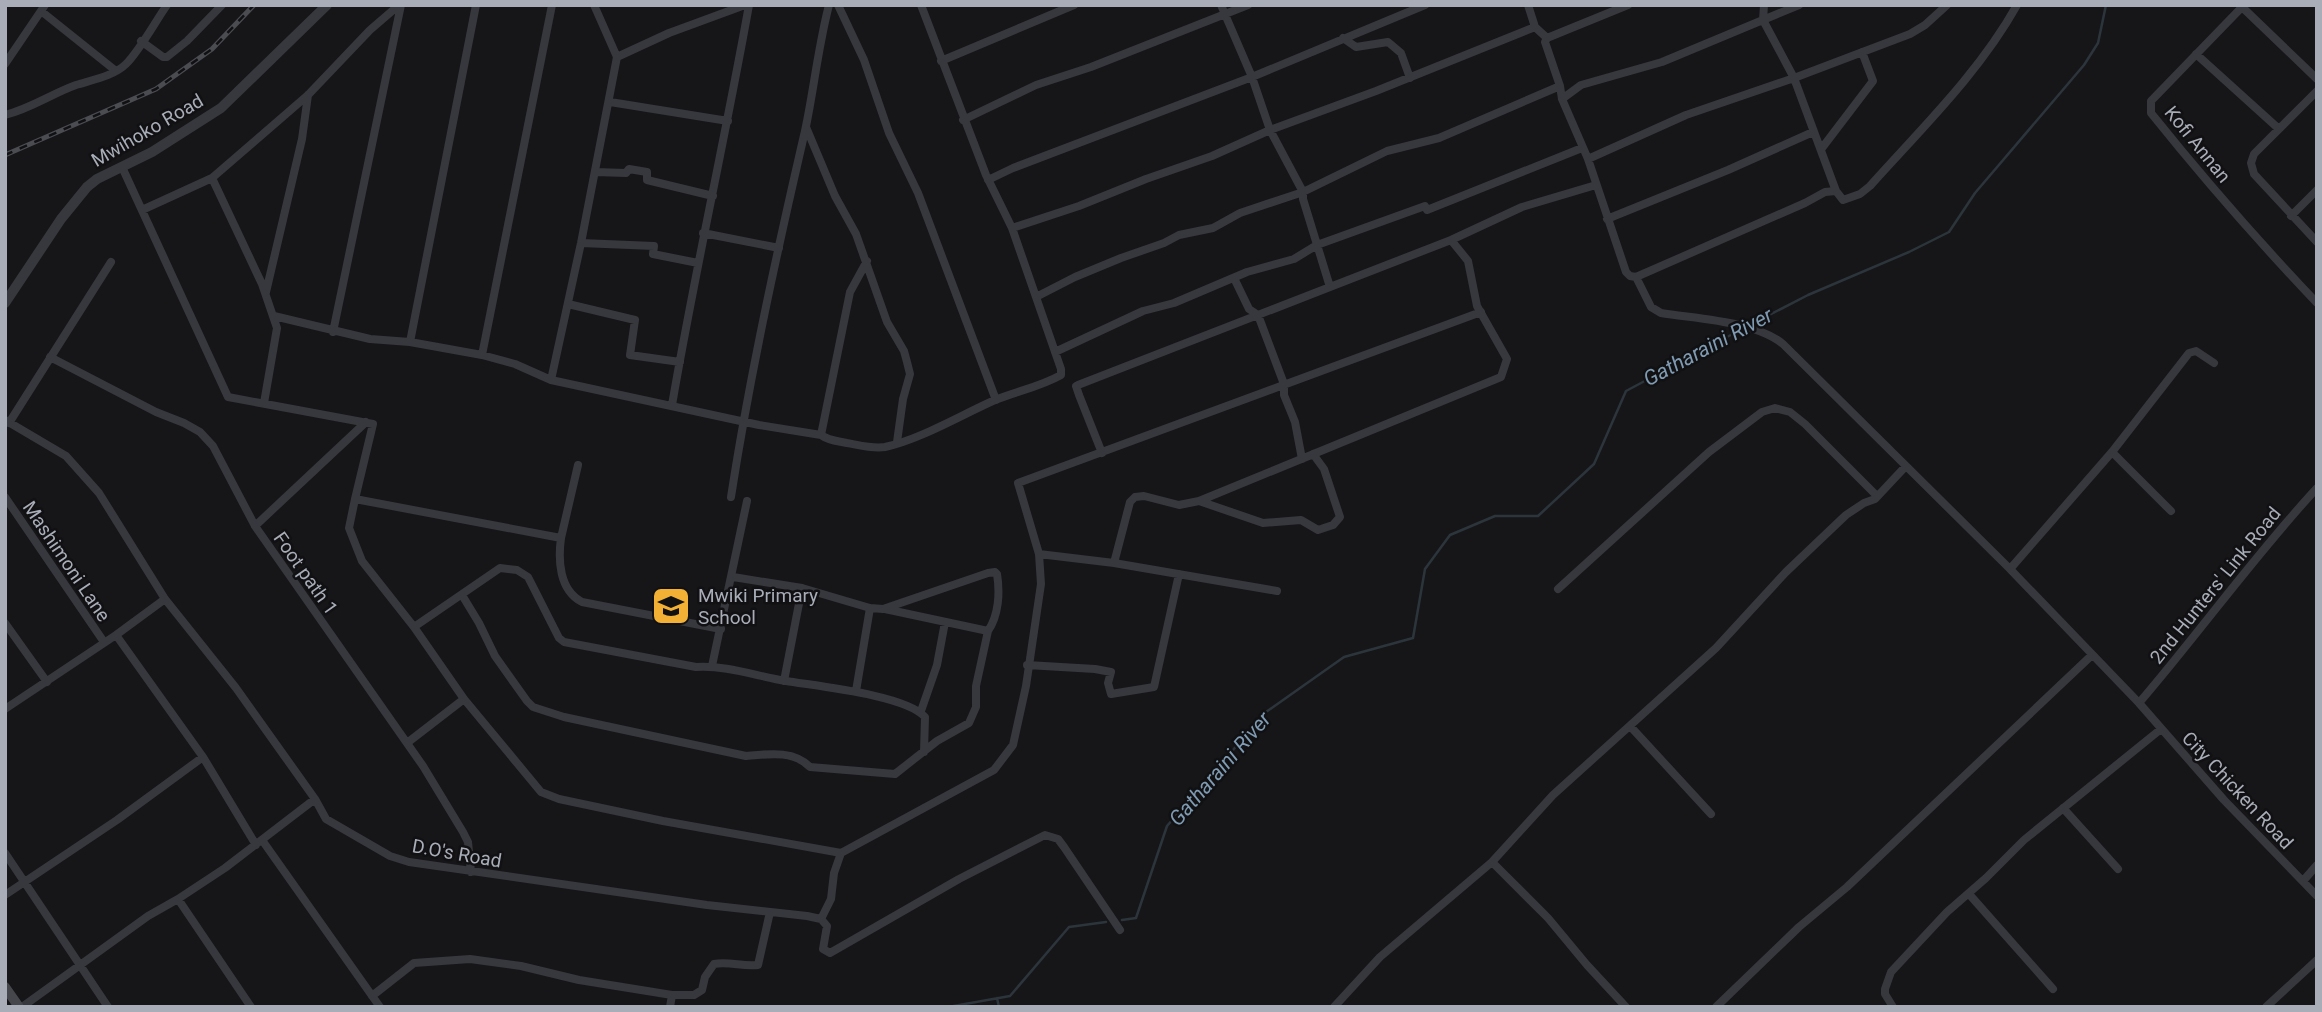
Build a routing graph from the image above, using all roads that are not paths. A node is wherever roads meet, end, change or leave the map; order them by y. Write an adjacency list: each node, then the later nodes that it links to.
1 (167, 5): 29 (street)
2 (222, 5): 29 (street)
3 (327, 5): 55 (street, Mwihoko Road)
4 (400, 5): 42 (street); 88 (street)
5 (476, 5): 89 (street)
6 (552, 5): 91 (street)
7 (594, 5): 32 (street)
8 (747, 5): 32 (street); 47 (street)
9 (829, 5): 48 (street)
10 (838, 5): 97 (street)
11 (921, 5): 33 (street)
12 (1074, 5): 33 (street)
13 (1221, 5): 24 (street)
14 (1248, 5): 24 (street)
15 (1426, 5): 27 (street)
16 (1528, 5): 26 (street)
17 (1628, 5): 28 (street)
18 (1764, 5): 25 (street)
19 (1799, 5): 25 (street)
20 (1947, 5): 30 (street)
21 (2017, 5): 61 (street)
22 (2243, 6): 31 (street, Kofi Annan); 39 (street)
23 (43, 8): 34 (street); 35 (street)
24 (1225, 15): 36 (street); 46 (street)
25 (1763, 20): 38 (street); 43 (street)
26 (1535, 27): 28 (street); 37 (street)
27 (1343, 38): 36 (street); 37 (street)
28 (1547, 38): 40 (street, City Chicken Road)
29 (141, 41): 35 (street)
30 (1862, 52): 38 (street); 53 (street)
31 (2196, 54): 50 (street); 83 (street, Kofi Annan)
32 (617, 57): 44 (street)
33 (941, 61): 46 (street)
34 (5, 64)
35 (116, 71): 45 (street)
36 (1252, 77): 49 (street); 58 (street)
37 (1410, 78): 49 (street)
38 (1794, 78): 51 (street); 54 (street)
39 (2317, 79)
40 (1560, 86): 43 (street, City Chicken Road); 62 (street)
41 (2317, 91): 50 (street)
42 (308, 95): 57 (street); 80 (street)
43 (1562, 99): 52 (street, City Chicken Road)
44 (610, 102): 47 (street); 56 (street)
45 (5, 115)
46 (963, 120): 58 (street)
47 (728, 121): 63 (street)
48 (806, 127): 73 (street); 74 (street)
49 (1270, 130): 62 (street); 67 (street)
50 (2278, 130): 65 (street)
51 (1813, 132): 53 (street); 66 (street)
52 (1582, 148): 54 (street, City Chicken Road); 72 (street)
53 (1822, 148): 61 (street)
54 (1588, 159): 59 (street, City Chicken Road)
55 (122, 167): 64 (street); 82 (street, Mwihoko Road)
56 (595, 172): 63 (street); 71 (street)
57 (212, 178): 64 (street); 80 (street)
58 (988, 180): 67 (street)
59 (1596, 185): 66 (street, City Chicken Road); 69 (street)
60 (2317, 190): 65 (street)
61 (1836, 191): 77 (street)
62 (1303, 192): 72 (street); 81 (street)
63 (713, 196): 68 (street)
64 (142, 210): 98 (street)
65 (2291, 216): 70 (street)
66 (1607, 219): 77 (street, City Chicken Road)
67 (1012, 228): 81 (street)
68 (703, 233): 73 (street); 76 (street)
69 (1451, 240): 79 (street); 85 (street)
70 (2317, 242)
71 (581, 243): 76 (street); 84 (street)
72 (1317, 246): 78 (street); 79 (street)
73 (779, 248): 100 (street)
74 (867, 261): 103 (street); 104 (street)
75 (111, 262): 92 (street)
76 (698, 263): 93 (street)
77 (1636, 277): 110 (street, City Chicken Road)
78 (1234, 278): 86 (street); 90 (street)
79 (1330, 287): 86 (street)
80 (266, 295): 87 (street)
81 (1037, 297): 90 (street)
82 (6, 301)
83 (2317, 303)
84 (568, 304): 93 (street); 95 (street)
85 (1480, 312): 96 (street); 107 (street)
86 (1258, 315): 96 (street); 106 (street)
87 (274, 316): 88 (street); 98 (street)
88 (333, 332): 89 (street)
89 (410, 342): 91 (street)
90 (1055, 352): 97 (street)
91 (482, 355): 95 (street)
92 (50, 357): 101 (street); 119 (street, Foot path 1)
93 (680, 362): 99 (street)
94 (2214, 363): 105 (street)
95 (551, 380): 99 (street)
96 (1284, 384): 106 (street); 108 (street)
97 (996, 400): 104 (street)
98 (264, 404): 102 (street)
99 (672, 405): 100 (street)
100 (744, 421): 103 (street); 114 (street)
101 (7, 422): 130 (street, D.O's Road)
102 (366, 422): 115 (street); 119 (street)
103 (821, 435): 104 (street)
104 (897, 442)
105 (2112, 452): 118 (street); 123 (street)
106 (1102, 453): 121 (street)
107 (1312, 454): 108 (street); 117 (street)
108 (1302, 459): 117 (street)
109 (578, 465): 120 (street)
110 (1905, 467): 112 (street); 123 (street, City Chicken Road)
111 (2317, 488): 147 (street, 2nd Hunters' Link Road)
112 (1877, 496): 127 (street); 150 (street)
113 (5, 497): 139 (street, Mashimoni Lane)
114 (731, 497)
115 (355, 499): 120 (street); 135 (street)
116 (747, 501): 125 (street)
117 (1199, 501): 122 (street)
118 (2171, 512)
119 (255, 526): 152 (street, Foot path 1)
120 (561, 538): 136 (street)
121 (1039, 554): 122 (street); 142 (street)
122 (1114, 563): 124 (street)
123 (2010, 569): 140 (street, City Chicken Road)
124 (1178, 574): 128 (street); 142 (street)
125 (733, 577): 126 (street); 136 (street)
126 (802, 589): 131 (street); 143 (street)
127 (1558, 589)
128 (1277, 591)
129 (462, 595): 135 (street); 141 (street); 153 (street)
130 (165, 599): 138 (street); 155 (street, D.O's Road)
131 (870, 608): 132 (street); 145 (street)
132 (883, 608): 133 (street); 137 (street)
133 (944, 622): 137 (street); 149 (street)
134 (5, 623): 144 (street)
135 (414, 627): 146 (street)
136 (721, 629): 141 (street)
137 (988, 631): 153 (street)
138 (116, 635): 139 (street); 154 (street)
139 (104, 642): 144 (street)
140 (2092, 655): 147 (street, City Chicken Road); 187 (street)
141 (712, 666): 143 (street)
142 (1027, 666): 160 (street)
143 (785, 681): 145 (street)
144 (47, 682): 148 (street)
145 (856, 691): 149 (street)
146 (464, 699): 152 (street); 160 (street)
147 (2139, 703): 151 (street, City Chicken Road)
148 (5, 709)
149 (920, 711): 153 (street)
150 (1630, 726): 157 (street); 161 (street)
151 (2161, 729): 156 (street); 166 (street, City Chicken Road)
152 (407, 743): 164 (street, Foot path 1)
153 (925, 752)
154 (203, 757): 158 (street); 165 (street)
155 (315, 799): 158 (street); 164 (street, D.O's Road)
156 (2063, 807): 163 (street); 167 (street)
157 (1711, 814)
158 (259, 842): 170 (street); 179 (street)
159 (5, 853): 165 (street)
160 (841, 853): 172 (street)
161 (1492, 862): 185 (street); 186 (street)
162 (2317, 865): 166 (street)
163 (2118, 869)
164 (471, 872): 171 (street, D.O's Road)
165 (25, 881): 168 (street); 175 (street)
166 (2303, 881): 169 (street, City Chicken Road)
167 (1969, 894): 177 (street); 188 (street)
168 (5, 895)
169 (2317, 896)
170 (178, 900): 175 (street); 182 (street)
171 (770, 912): 172 (street, D.O's Road); 178 (street)
172 (821, 919): 173 (street)
173 (1120, 930)
174 (2317, 960): 189 (street)
175 (81, 967): 180 (street); 181 (street)
176 (5, 987): 180 (main road)
177 (2053, 989)
178 (672, 995): 179 (street); 184 (street)
179 (372, 996): 183 (street)
180 (20, 1007)
181 (108, 1007)
182 (251, 1007)
183 (380, 1007)
184 (670, 1007)
185 (1334, 1007)
186 (1626, 1007)
187 (1716, 1007)
188 (1893, 1007)
189 (2266, 1007)

